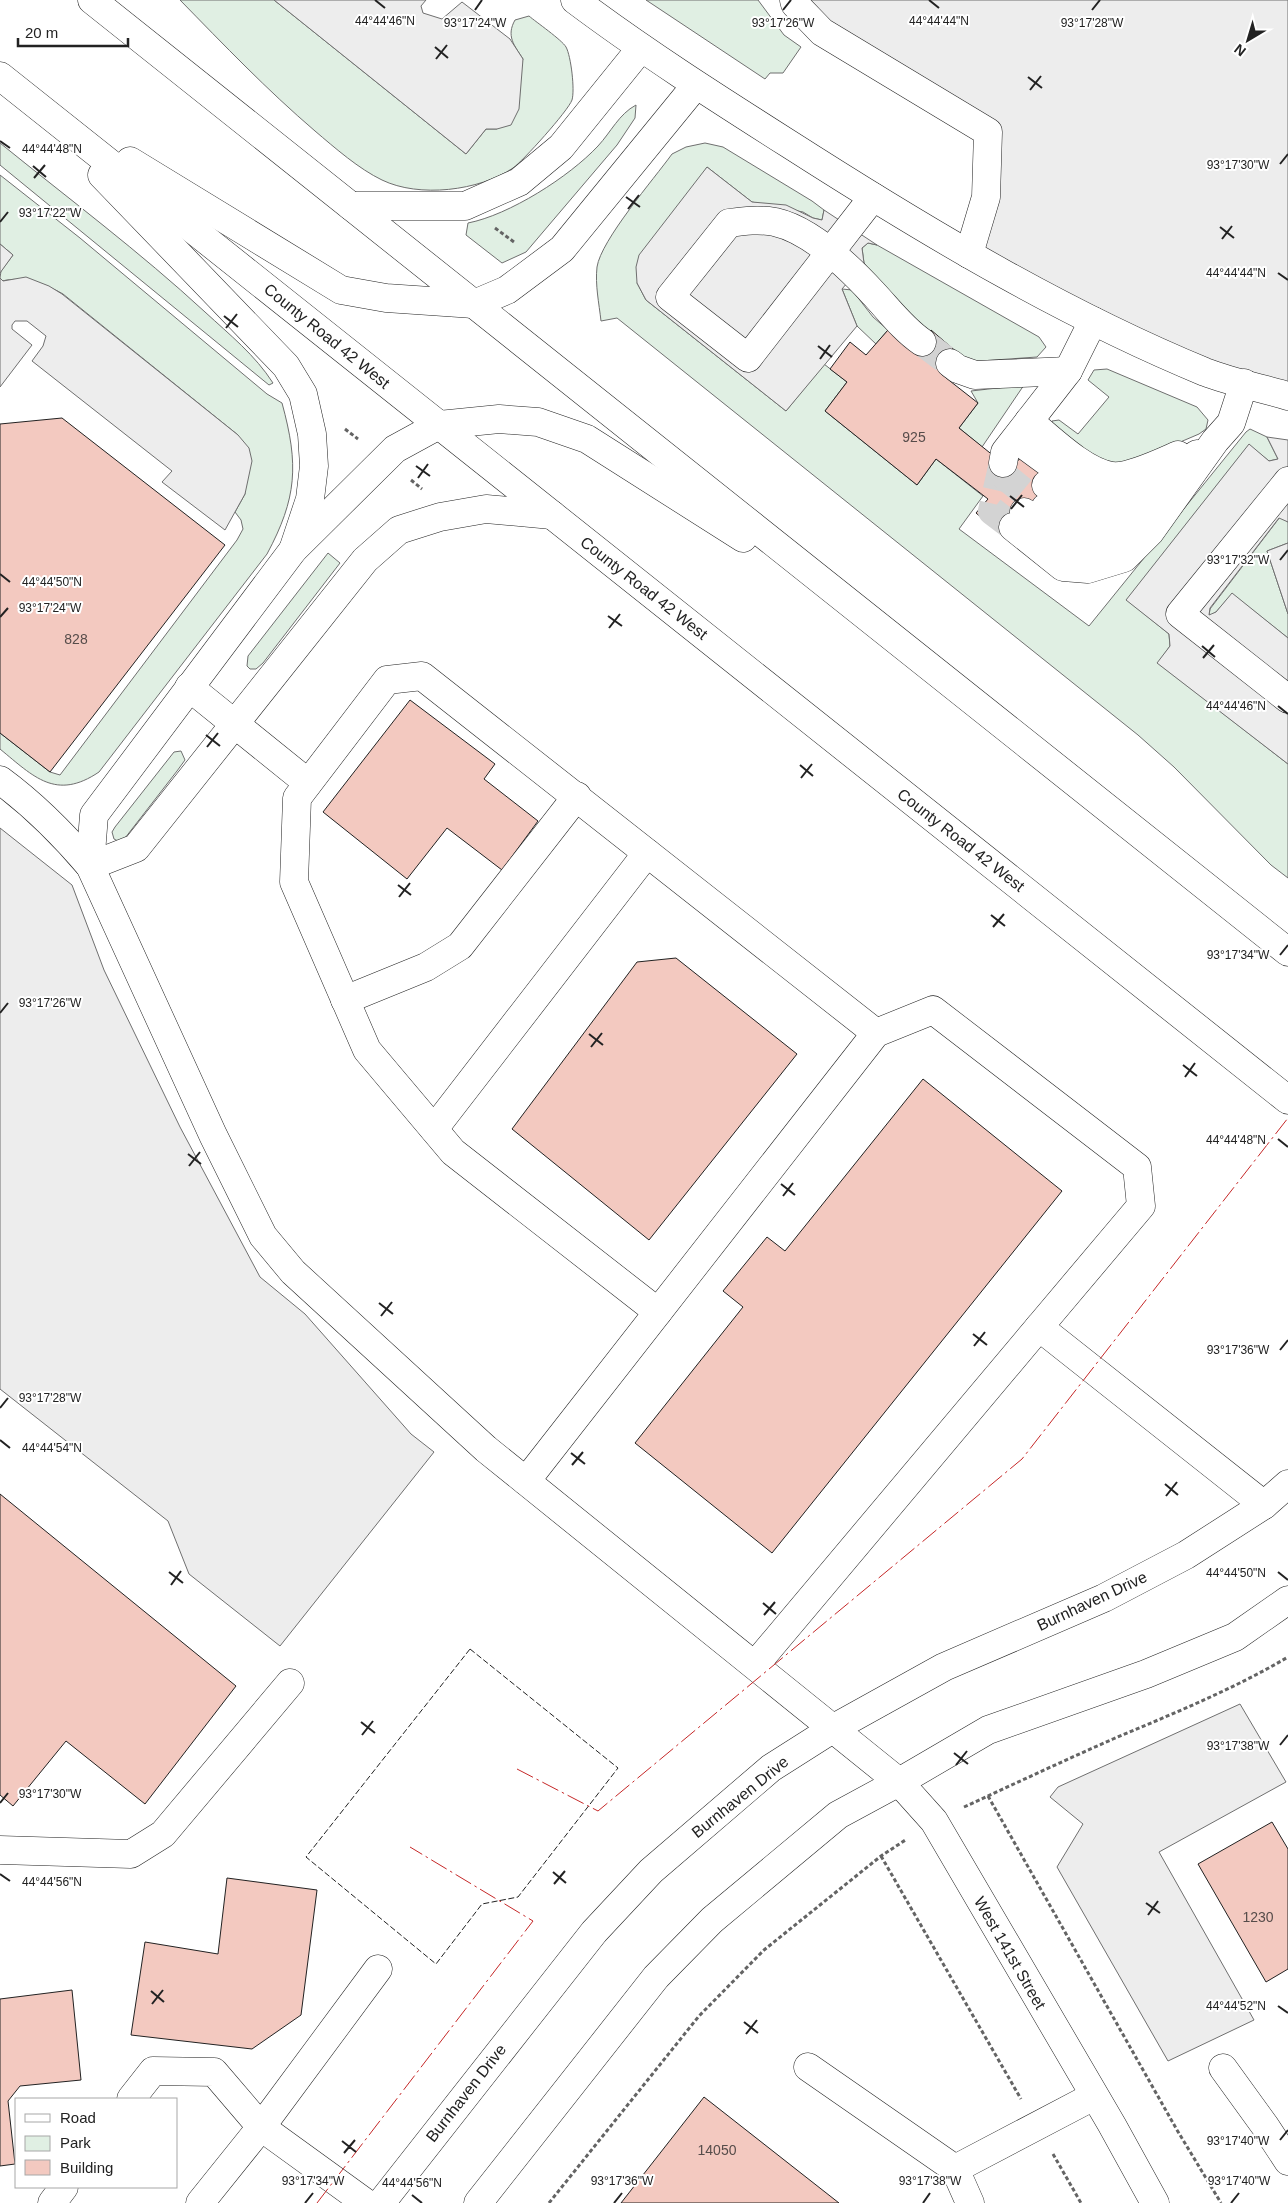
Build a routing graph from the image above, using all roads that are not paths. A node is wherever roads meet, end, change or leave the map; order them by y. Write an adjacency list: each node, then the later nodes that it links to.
1 (92, 0): 9 (main road)
2 (575, 0): 4 (main road)
3 (794, 0): 11 (main road)
4 (641, 48): 6 (main road); 9 (main road)
5 (0, 76): 7 (main road, County Road 42 West)
6 (696, 85): 8 (main road); 12 (main road)
7 (29, 98): 12 (main road); 19 (main road, County Road 42 West); 24 (main road)
8 (873, 197): 10 (main road); 11 (main road)
9 (350, 206): 12 (main road)
10 (830, 251): 10 (main road); 14 (main road)
11 (968, 254): 13 (main road)
12 (474, 304): 25 (main road)
13 (1093, 321): 16 (main road); 17 (main road)
14 (922, 342)
15 (950, 363): 16 (main road)
16 (1068, 370): 21 (main road)
17 (1244, 383): 18 (main road); 20 (main road)
18 (1288, 396)
19 (439, 425): 23 (main road, County Road 42 West); 24 (main road); 25 (main road)
20 (1217, 439): 21 (main road); 21 (main road)
21 (1148, 478)
22 (1288, 481): 27 (main road)
23 (552, 515): 28 (main road); 37 (main road, County Road 42 West)
24 (293, 550): 26 (main road)
25 (859, 611): 34 (main road)
26 (189, 687): 28 (main road); 33 (main road)
27 (1288, 699)
28 (235, 723): 30 (main road); 33 (main road)
29 (0, 780): 33 (main road)
30 (308, 783): 31 (main road); 35 (main road)
31 (577, 796): 32 (main road); 35 (main road)
32 (646, 853): 36 (main road); 38 (main road)
33 (90, 866): 41 (main road, West 141st Street)
34 (1288, 952)
35 (345, 1000): 38 (main road)
36 (876, 1033): 39 (main road); 40 (main road)
37 (1288, 1100)
38 (434, 1129): 39 (main road)
39 (658, 1312): 41 (main road)
40 (1039, 1327): 43 (main road); 45 (main road)
41 (526, 1481): 45 (main road, West 141st Street)
42 (1288, 1484): 43 (main road, Burnhaven Drive)
43 (1264, 1504): 47 (main road, Burnhaven Drive)
44 (1288, 1600): 48 (main road)
45 (755, 1665): 47 (main road, West 141st Street)
46 (290, 1683): 49 (main road)
47 (834, 1728): 48 (main road, West 141st Street); 62 (main road, Burnhaven Drive)
48 (899, 1782): 53 (main road, West 141st Street); 63 (main road)
49 (0, 1850)
50 (378, 1969): 55 (main road)
51 (808, 2067): 57 (main road)
52 (1223, 2068): 56 (main road)
53 (1094, 2096): 57 (main road); 65 (main road, West 141st Street)
54 (132, 2098): 55 (main road)
55 (261, 2128): 60 (main road); 61 (main road)
56 (1288, 2161)
57 (956, 2170): 64 (main road)
58 (63, 2188): 59 (main road)
59 (52, 2203)
60 (200, 2203)
61 (366, 2203)
62 (381, 2203)
63 (478, 2203)
64 (970, 2203)
65 (1155, 2203)

